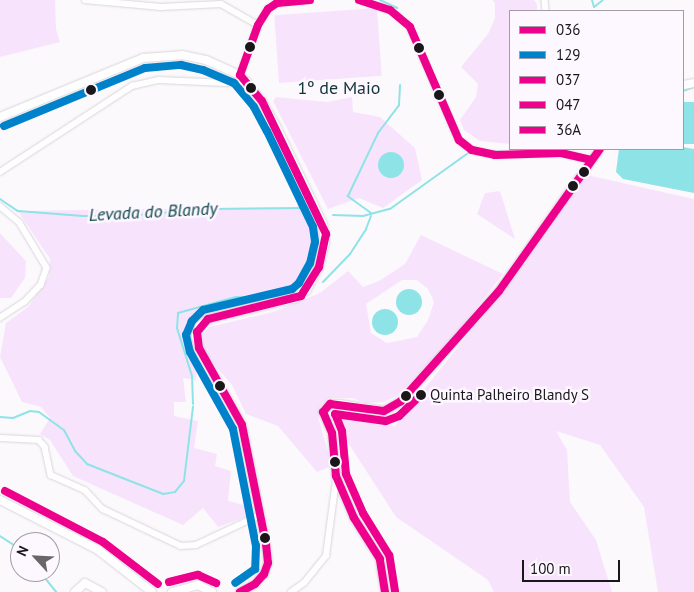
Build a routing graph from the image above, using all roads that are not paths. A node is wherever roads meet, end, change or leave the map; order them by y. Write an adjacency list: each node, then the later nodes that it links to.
1 (85, 0): 4 (street)
2 (310, 0): 4 (street)
3 (359, 0): 9 (street)
4 (258, 25): 5 (street)
5 (240, 75): 6 (main road); 7 (main road)
6 (248, 81): 10 (street); 16 (main road)
7 (0, 117)
8 (599, 150): 9 (main road)
9 (591, 160): 14 (main road)
10 (0, 172)
11 (0, 206): 12 (street)
12 (0, 318)
13 (1, 438): 16 (street)
14 (336, 476): 23 (street); 24 (main road)
15 (0, 500): 19 (main road)
16 (260, 515): 22 (main road)
17 (75, 592): 18 (main road)
18 (102, 592)
19 (152, 592)
20 (172, 592): 21 (main road)
21 (212, 592)
22 (240, 592)
23 (291, 592)
24 (385, 592)

